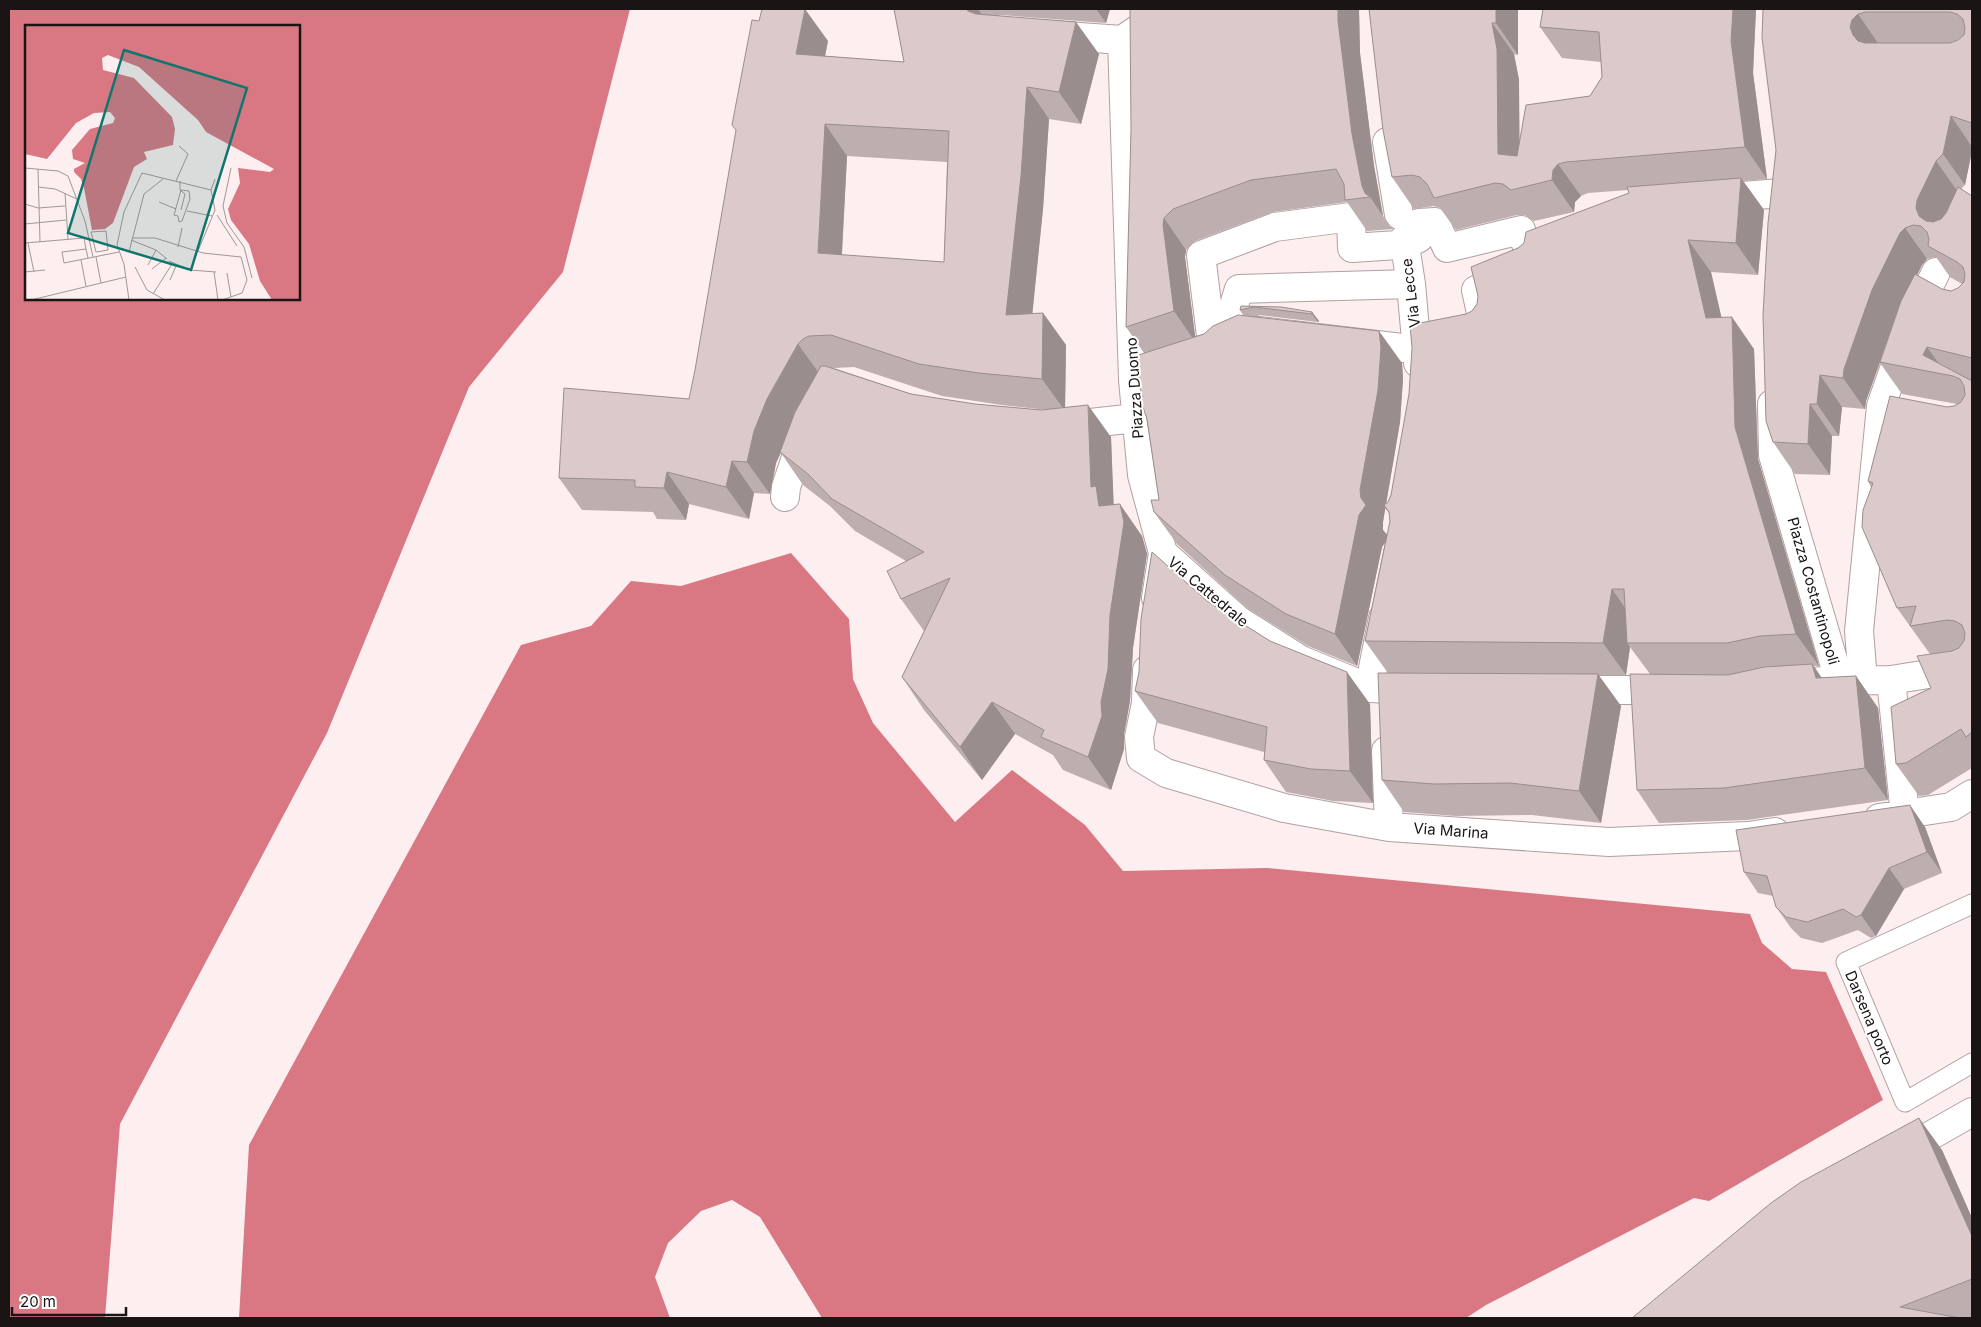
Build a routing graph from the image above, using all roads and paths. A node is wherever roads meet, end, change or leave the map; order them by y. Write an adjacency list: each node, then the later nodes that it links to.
1 (1196, 9): 3 (street)
2 (1028, 33): 3 (street)
3 (1122, 40): 15 (street, Piazza Duomo)
4 (1384, 117): 7 (street, Via Lecce)
5 (1781, 194): 6 (street)
6 (1693, 200)
7 (1403, 233): 8 (street, Via Lecce); 10 (street); 11 (street)
8 (1411, 284): 10 (street); 11 (street, Via Lecce)
9 (1955, 298): 17 (street, Piazza Costantinopoli)
10 (1222, 344): 11 (street); 12 (street)
11 (1417, 344): 16 (street, Via Lecce)
12 (1195, 360)
13 (1160, 371): 15 (street)
14 (1771, 376): 28 (street, Piazza Costantinopoli)
15 (1133, 380): 20 (street, Piazza Duomo)
16 (1418, 388)
17 (1880, 406): 19 (street); 28 (street, Piazza Costantinopoli)
18 (819, 409): 22 (street)
19 (1908, 411)
20 (1136, 418): 21 (street); 23 (street, Piazza Duomo)
21 (1037, 424)
22 (785, 497)
23 (1163, 553): 25 (street); 34 (street, Via Cattedrale)
24 (1387, 596): 34 (street)
25 (1152, 621)
26 (1148, 650): 38 (street, Via Marina)
27 (1972, 667): 29 (street)
28 (1851, 680): 29 (street); 30 (street)
29 (1891, 680): 36 (street)
30 (1793, 683)
31 (1437, 690): 34 (street, Via Cattedrale)
32 (1550, 690): 33 (street)
33 (1691, 690)
34 (1381, 703): 38 (street)
35 (1972, 794): 36 (street)
36 (1905, 815): 37 (street)
37 (1856, 821)
38 (1389, 827): 39 (street, Via Marina)
39 (1797, 829)
40 (1972, 904): 41 (lane, Darsena porto)
41 (1972, 1063)
42 (1972, 1112): 43 (street)
43 (1881, 1163)

